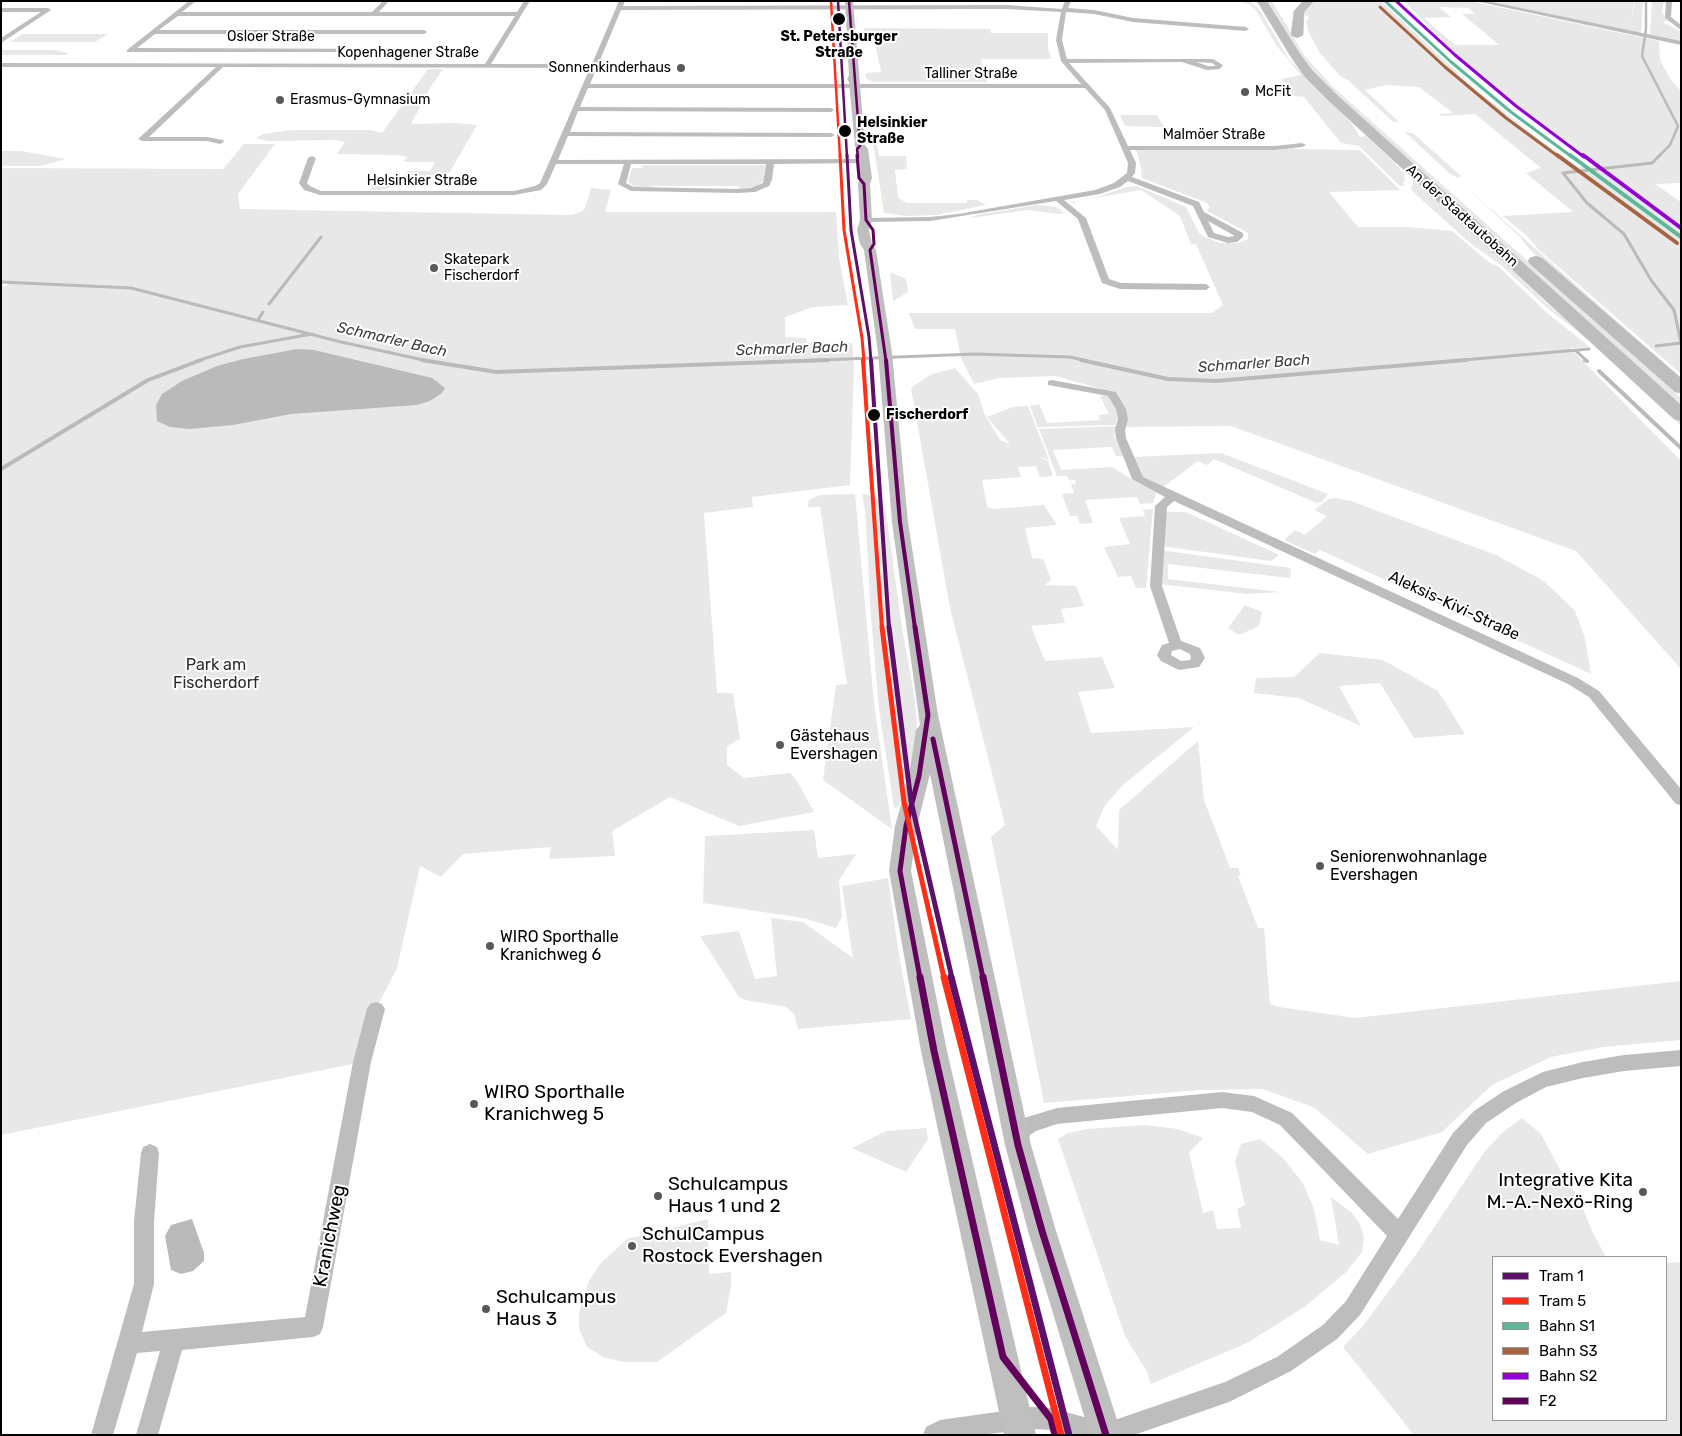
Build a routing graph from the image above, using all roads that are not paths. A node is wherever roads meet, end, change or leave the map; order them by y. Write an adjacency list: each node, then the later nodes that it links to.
1 (193, 1): 14 (street)
2 (386, 1): 16 (street)
3 (527, 1): 18 (street)
4 (1252, 1): 20 (highway)
5 (1262, 1): 20 (highway, An der Stadtautobahn)
6 (1309, 1): 30 (highway)
7 (1478, 1): 29 (street)
8 (1669, 1): 25 (street)
9 (298, 4): 15 (street, Osloer Straße)
10 (620, 4): 11 (street, Helsinkier Straße); 21 (street, Helsinkier Straße)
11 (849, 4): 12 (street, Helsinkier Straße); 46 (main road)
12 (1066, 7): 26 (street, Helsinkier Straße); 39 (street)
13 (1, 10): 24 (street)
14 (176, 14): 15 (street, Osloer Straße); 28 (street)
15 (287, 14): 16 (street, Osloer Straße)
16 (374, 14): 17 (street, Osloer Straße)
17 (438, 14): 18 (street, Osloer Straße); 19 (street)
18 (519, 14): 44 (street)
19 (432, 22)
20 (1282, 22): 30 (highway, An der Stadtautobahn); 71 (highway, An der Stadtautobahn)
21 (612, 25): 22 (street); 32 (street, Helsinkier Straße)
22 (622, 25)
23 (12, 26): 24 (street)
24 (24, 26): 31 (street)
25 (1681, 28)
26 (1246, 29)
27 (426, 30): 28 (street, Osloer Straße); 35 (street, Osloer Straße)
28 (154, 32): 37 (street)
29 (1634, 34): 34 (street)
30 (1297, 35): 36 (highway, An der Stadtautobahn)
31 (1, 41)
32 (604, 43): 33 (street); 45 (street, Helsinkier Straße)
33 (615, 43)
34 (1681, 43)
35 (415, 44): 37 (street, Osloer Straße); 43 (street, Osloer Straße)
36 (1305, 47)
37 (131, 50): 41 (street)
38 (1183, 60): 39 (street)
39 (1064, 61): 49 (street)
40 (1, 66): 41 (street, Kopenhagener Straße)
41 (111, 66): 42 (street, Kopenhagener Straße)
42 (221, 66): 43 (street, Kopenhagener Straße); 54 (street)
43 (399, 66): 44 (street, Kopenhagener Straße)
44 (487, 66): 45 (street, Kopenhagener Straße)
45 (594, 66): 48 (street, Helsinkier Straße)
46 (854, 81): 48 (street); 49 (street, Talliner Straße); 58 (main road)
47 (1335, 82): 63 (highway, An der Stadtautobahn)
48 (586, 86): 50 (street, Helsinkier Straße)
49 (1086, 86): 56 (street)
50 (576, 109): 51 (street); 52 (street, Helsinkier Straße)
51 (831, 110)
52 (565, 134): 53 (street); 59 (street, Helsinkier Straße)
53 (831, 135)
54 (220, 142)
55 (1302, 145): 56 (street, Malmöer Straße)
56 (1125, 148): 62 (street)
57 (312, 158): 59 (street, Helsinkier Straße)
58 (861, 161): 61 (street); 66 (main road)
59 (553, 162): 60 (street)
60 (628, 162): 61 (street); 61 (street)
61 (770, 162)
62 (1127, 178): 64 (street); 65 (street)
63 (1446, 181)
64 (1058, 200): 66 (street); 68 (street)
65 (1201, 214)
66 (866, 220): 74 (main road)
67 (1524, 249): 70 (highway, An der Stadtautobahn)
68 (1206, 287)
69 (1052, 383): 72 (street, Aleksis-Kivi-Straße)
70 (1681, 388)
71 (1681, 414)
72 (1173, 496): 73 (street); 75 (street, Aleksis-Kivi-Straße)
73 (1176, 645)
74 (928, 716): 78 (main road); 83 (main road)
75 (1681, 800)
76 (376, 1009): 81 (street, Kranichweg)
77 (1681, 1058): 80 (street)
78 (1018, 1145): 80 (street); 84 (main road)
79 (150, 1153): 82 (street)
80 (1400, 1235): 84 (street)
81 (174, 1340): 82 (street, Kranichweg); 86 (street)
82 (129, 1343): 85 (street)
83 (1019, 1427): 84 (street); 87 (street)
84 (1104, 1434)
85 (102, 1435)
86 (147, 1435)
87 (934, 1435)

